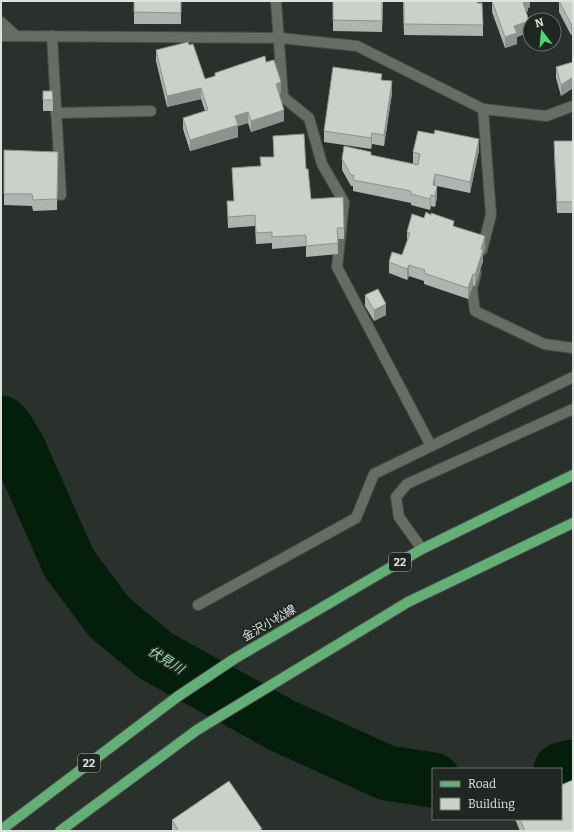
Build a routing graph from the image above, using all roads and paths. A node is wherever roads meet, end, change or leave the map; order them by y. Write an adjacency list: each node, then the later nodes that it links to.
1 (276, 1): 6 (street)
2 (1, 22): 4 (street)
3 (1, 36): 4 (street)
4 (16, 36): 5 (street)
5 (52, 36): 6 (street); 10 (street)
6 (280, 38): 8 (street); 15 (street)
7 (573, 106): 8 (street)
8 (483, 109): 12 (street)
9 (151, 111): 10 (street)
10 (56, 113): 11 (street)
11 (61, 195)
12 (573, 348)
13 (573, 377): 15 (street)
14 (573, 409): 18 (street)
15 (431, 446): 19 (street)
16 (573, 475): 18 (main road, 金沢小松線 / 22)
17 (573, 524): 21 (main road)
18 (422, 549): 20 (main road, 金沢小松線 / 22)
19 (198, 605)
20 (1, 830)
21 (60, 831)

